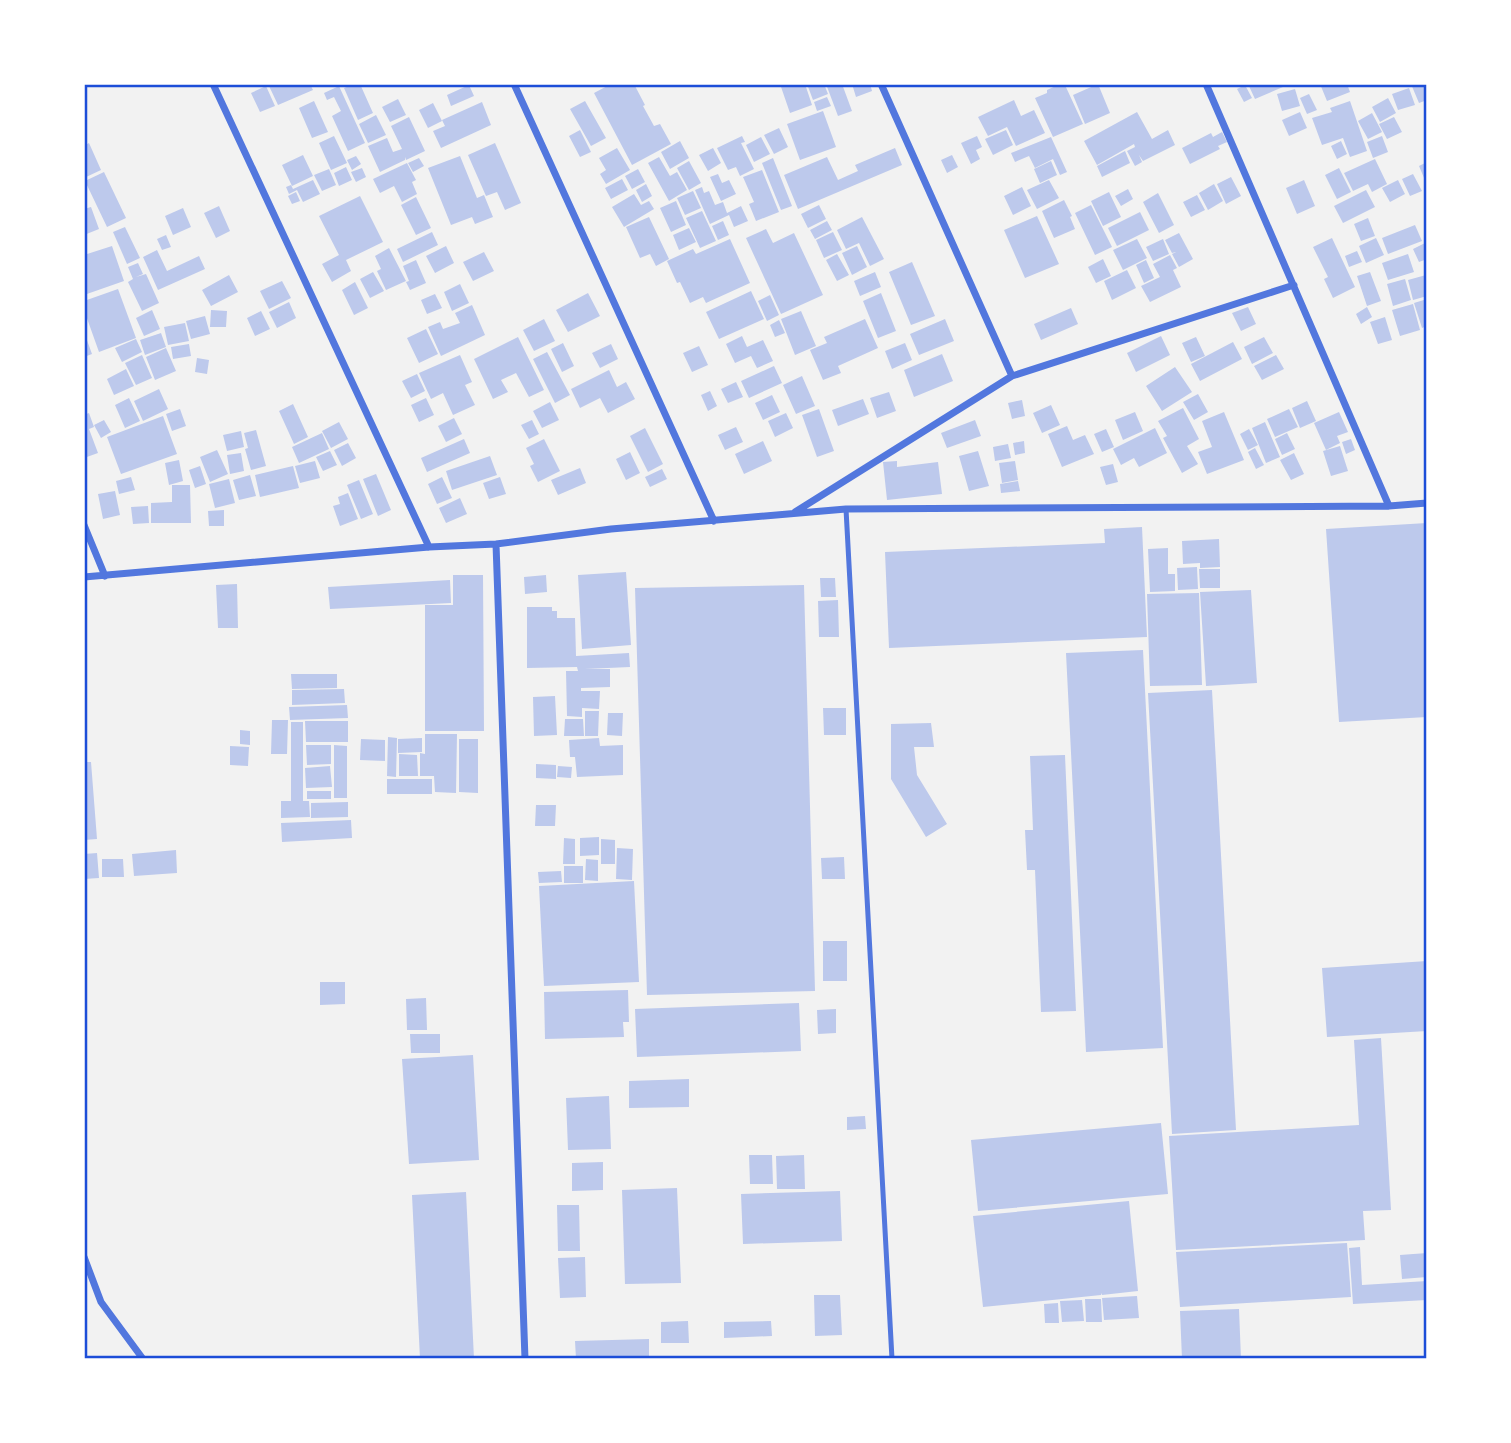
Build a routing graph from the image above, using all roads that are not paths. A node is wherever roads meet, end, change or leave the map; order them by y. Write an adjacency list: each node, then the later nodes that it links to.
1 (213, 84): 14 (street)
2 (514, 84): 11 (street)
3 (881, 84): 6 (street)
4 (1206, 84): 5 (street)
5 (1294, 285): 6 (street); 8 (street)
6 (1012, 376): 10 (street)
7 (1427, 503): 8 (street)
8 (1389, 506): 9 (street)
9 (846, 509): 10 (street); 20 (lane)
10 (792, 514): 11 (street)
11 (714, 521): 13 (street)
12 (84, 525): 15 (street)
13 (496, 544): 14 (street); 19 (street)
14 (429, 547): 15 (street)
15 (105, 576): 16 (street)
16 (84, 577)
17 (84, 1257): 18 (street)
18 (143, 1359)
19 (526, 1359)
20 (892, 1359)

